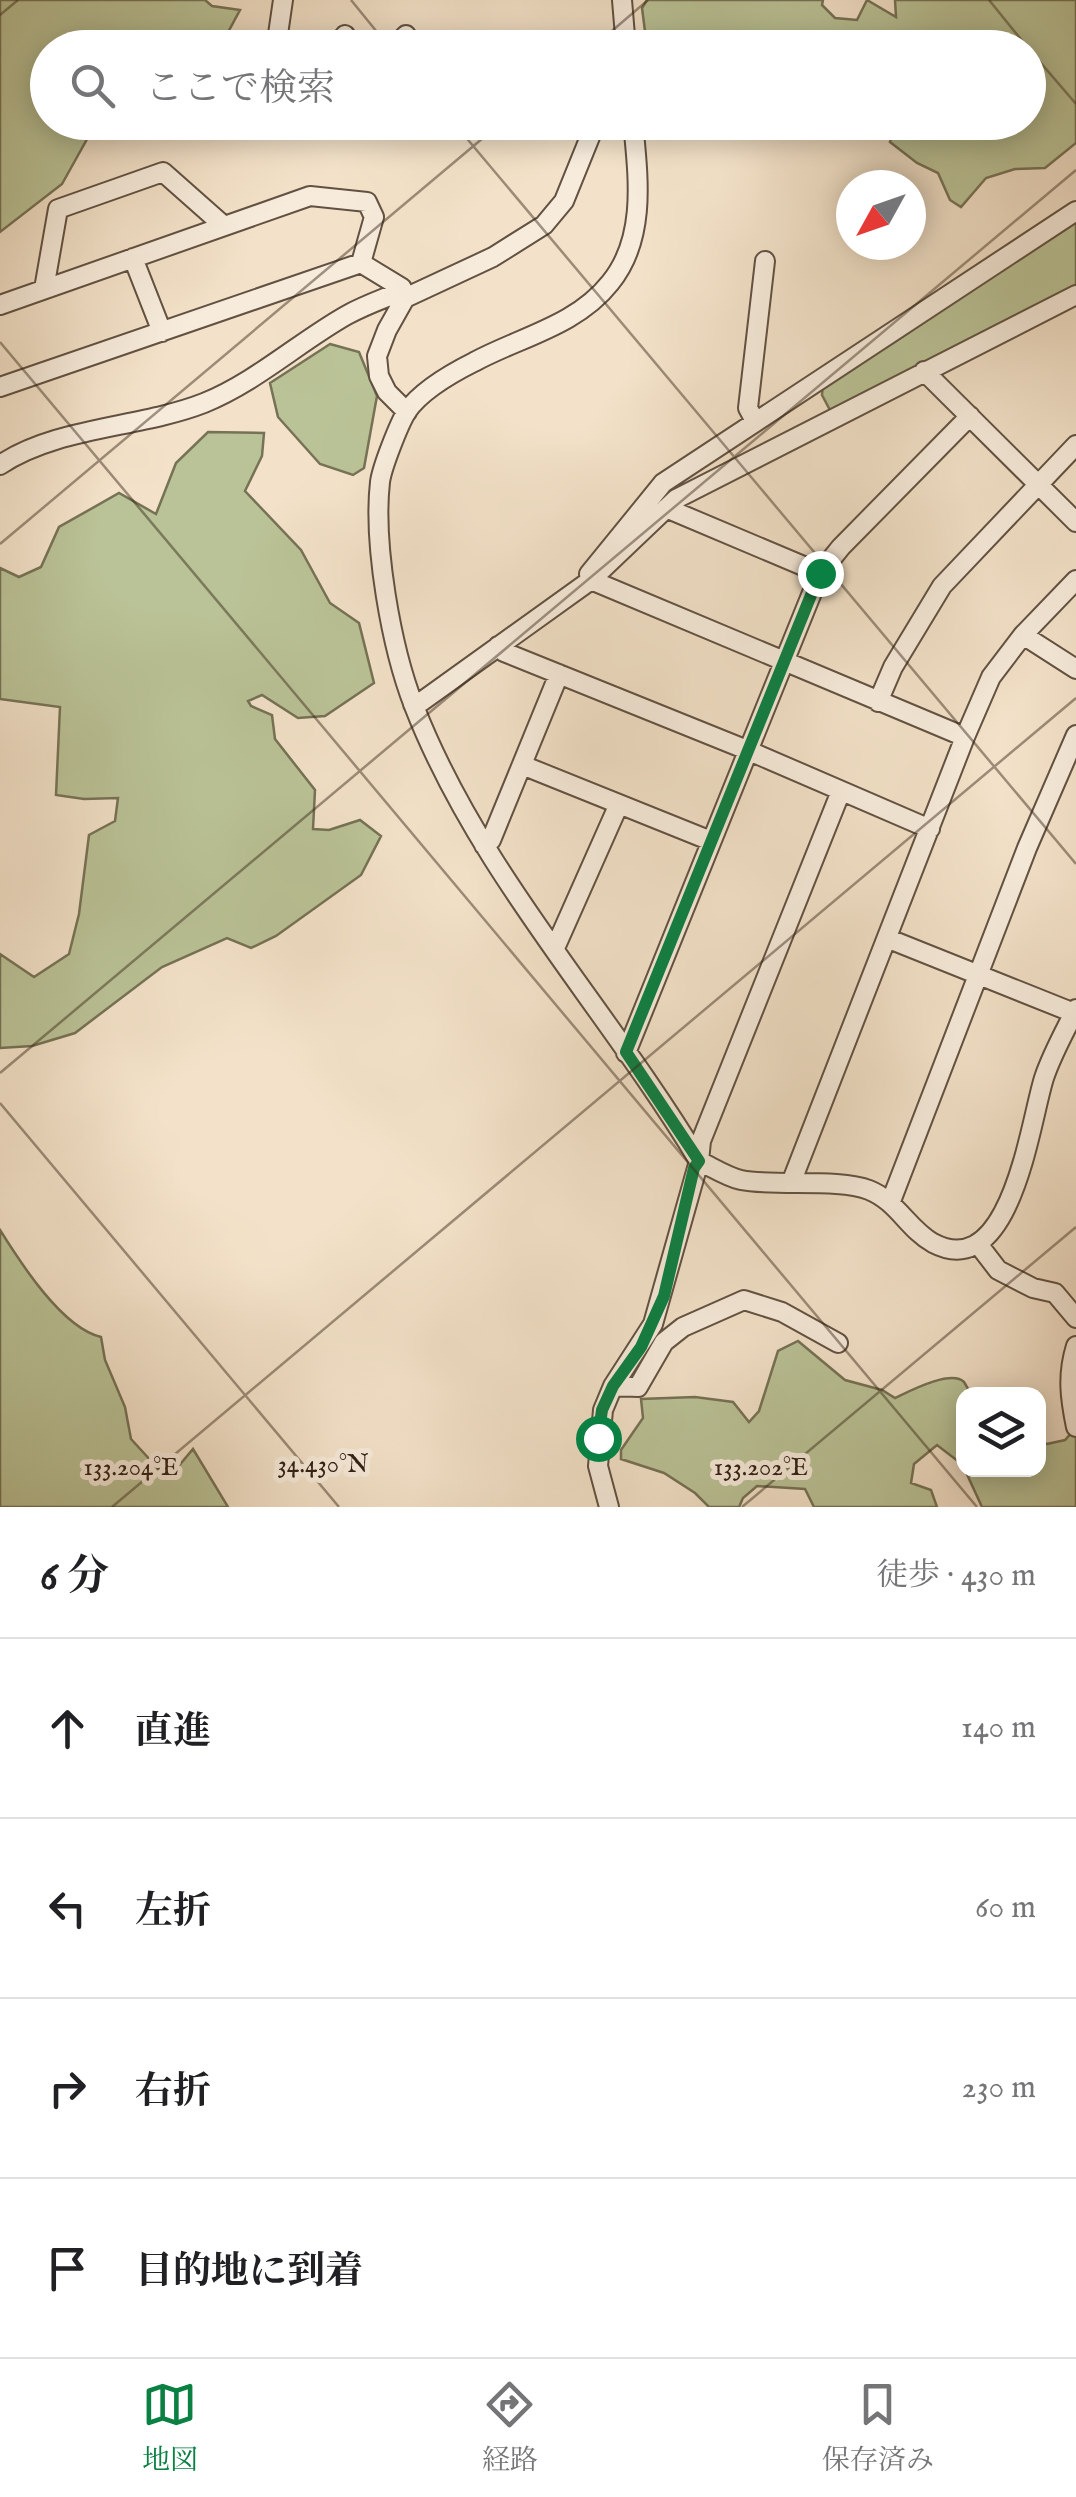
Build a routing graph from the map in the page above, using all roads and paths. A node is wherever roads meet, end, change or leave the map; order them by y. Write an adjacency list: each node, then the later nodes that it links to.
1 (283, 0): 3 (street)
2 (622, 0): 4 (street)
3 (279, 30)
4 (624, 30)
5 (589, 140): 14 (street)
6 (635, 140): 19 (street)
7 (1076, 211): 21 (street)
8 (224, 226): 9 (street); 11 (street); 12 (street)
9 (133, 258): 12 (street); 16 (street)
10 (765, 261): 21 (street)
11 (362, 263): 14 (street); 16 (street)
12 (44, 289): 15 (street)
13 (1076, 295): 17 (street)
14 (406, 298): 19 (street); 23 (street)
15 (0, 304)
16 (162, 332): 18 (street)
17 (924, 372): 20 (street); 25 (street)
18 (0, 387)
19 (407, 412): 36 (street)
20 (970, 416): 24 (street); 27 (street)
21 (754, 421): 28 (street)
22 (1076, 444): 24 (street)
23 (0, 464)
24 (1039, 484): 26 (street); 35 (street)
25 (666, 508): 27 (street); 28 (street)
26 (1076, 522)
27 (820, 573): 32 (street)
28 (591, 580): 31 (street); 32 (street)
29 (1076, 580): 30 (street)
30 (1023, 635): 33 (street); 38 (street)
31 (498, 646): 34 (street); 36 (street)
32 (783, 662): 35 (street); 39 (street)
33 (1076, 669)
34 (558, 674): 39 (street); 40 (street)
35 (878, 702): 38 (street)
36 (413, 704): 45 (street)
37 (1076, 735): 48 (street)
38 (964, 738): 43 (street)
39 (748, 750): 41 (street); 44 (street)
40 (522, 765): 42 (street); 45 (street)
41 (840, 791): 43 (street); 51 (street)
42 (619, 804): 44 (street); 47 (street)
43 (930, 829): 46 (street)
44 (711, 841): 50 (street)
45 (484, 845): 47 (street)
46 (888, 939): 48 (street); 52 (street)
47 (556, 948): 50 (street)
48 (977, 976): 49 (street); 53 (street)
49 (1075, 1011): 54 (street)
50 (626, 1052): 51 (street)
51 (699, 1161): 52 (street); 58 (street)
52 (791, 1183): 53 (street)
53 (891, 1201): 54 (street)
54 (978, 1244): 55 (street)
55 (1076, 1318)
56 (838, 1343): 58 (street)
57 (1076, 1346): 59 (street)
58 (613, 1386): 60 (street)
59 (1076, 1428)
60 (609, 1507)

